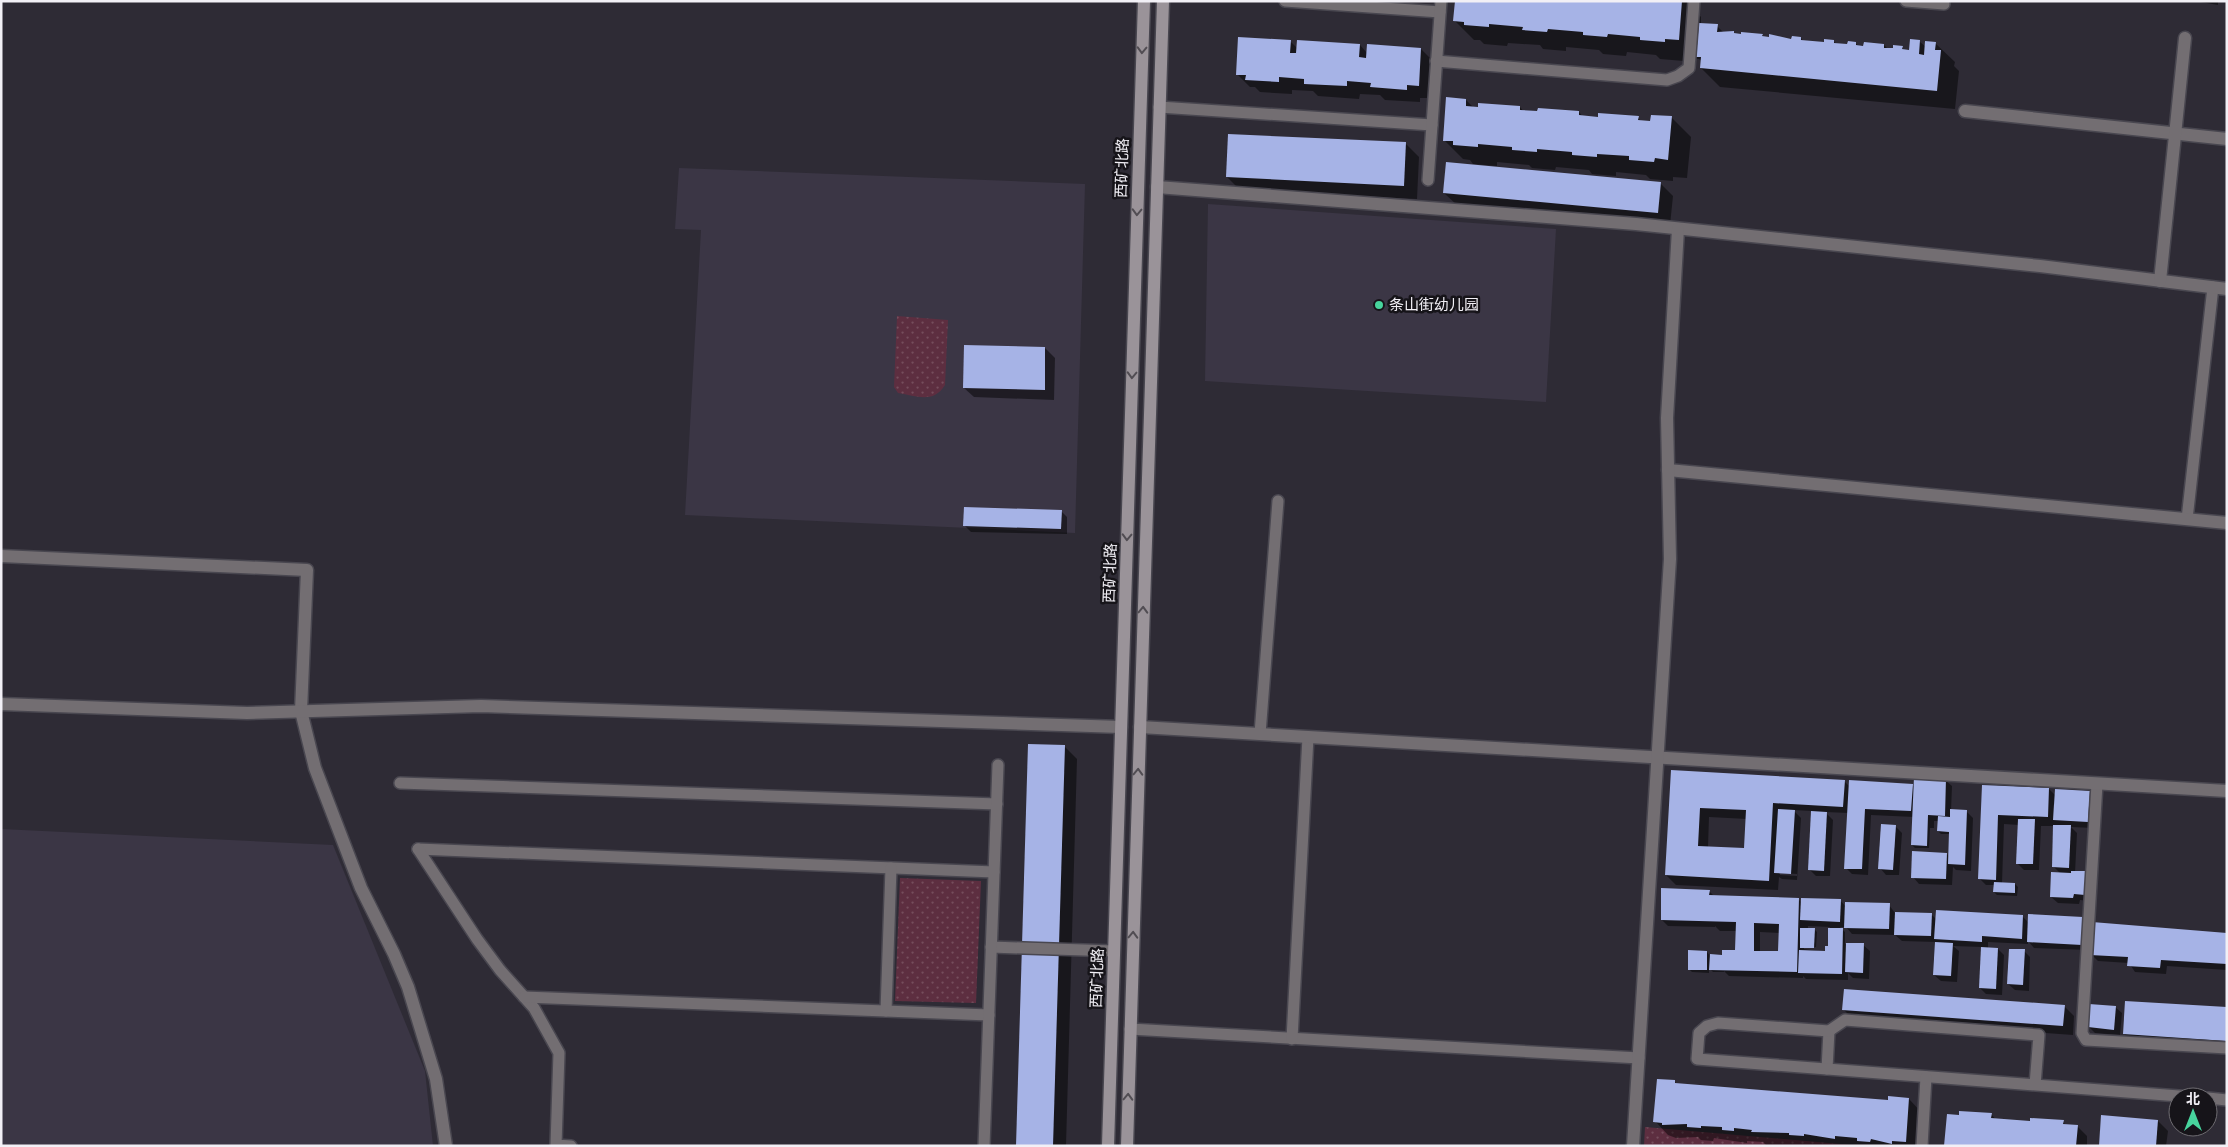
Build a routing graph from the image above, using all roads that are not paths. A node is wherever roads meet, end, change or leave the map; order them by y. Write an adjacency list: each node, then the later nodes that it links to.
1 (1144, 1): 28 (main road, 西矿北路, one-way to 28)
2 (1163, 1): 10 (main road)
3 (1286, 1): 7 (lane)
4 (1694, 1): 9 (lane)
5 (1906, 1): 6 (lane)
6 (1944, 4)
7 (1440, 6): 9 (lane)
8 (2185, 38): 13 (street)
9 (1436, 61): 12 (lane)
10 (1159, 107): 12 (lane); 16 (main road)
11 (1965, 111): 13 (street)
12 (1432, 125): 15 (lane)
13 (2175, 134): 14 (street); 18 (street)
14 (2227, 139)
15 (1428, 180)
16 (1157, 187): 17 (street); 29 (main road, one-way to 16)
17 (1678, 228): 18 (street); 21 (street)
18 (2160, 281): 19 (street)
19 (2213, 287): 20 (street); 23 (lane)
20 (2227, 289)
21 (1668, 470): 23 (street); 32 (street)
22 (1278, 501): 30 (lane)
23 (2187, 520): 24 (street)
24 (2227, 523)
25 (1, 556): 27 (street)
26 (1, 704): 27 (street)
27 (301, 711): 28 (street); 54 (street)
28 (1121, 727): 41 (main road, 西矿北路)
29 (1140, 727): 30 (street); 45 (main road, one-way to 29)
30 (1260, 734): 31 (street)
31 (1308, 737): 32 (street); 47 (lane)
32 (1658, 757): 35 (street); 49 (street)
33 (998, 765): 37 (lane)
34 (400, 782): 37 (lane)
35 (2097, 784): 36 (street); 48 (lane)
36 (2227, 791)
37 (996, 804): 39 (lane)
38 (891, 868): 39 (lane); 42 (lane); 43 (lane)
39 (994, 872): 40 (lane)
40 (991, 947): 41 (lane); 44 (lane)
41 (1114, 951): 57 (main road, 西矿北路)
42 (524, 997): 43 (lane); 55 (lane)
43 (886, 1011): 44 (lane)
44 (989, 1015): 56 (lane)
45 (1130, 1029): 47 (lane); 58 (main road, one-way to 45)
46 (1830, 1031): 50 (lane); 50 (lane); 52 (lane)
47 (1292, 1039): 49 (lane)
48 (2227, 1048)
49 (1639, 1058): 59 (street)
50 (1827, 1069): 51 (lane)
51 (1926, 1076): 52 (lane); 60 (lane)
52 (2035, 1085): 53 (lane)
53 (2168, 1095)
54 (446, 1146)
55 (571, 1146)
56 (984, 1146)
57 (1108, 1146)
58 (1127, 1146)
59 (1634, 1146)
60 (1922, 1146)

